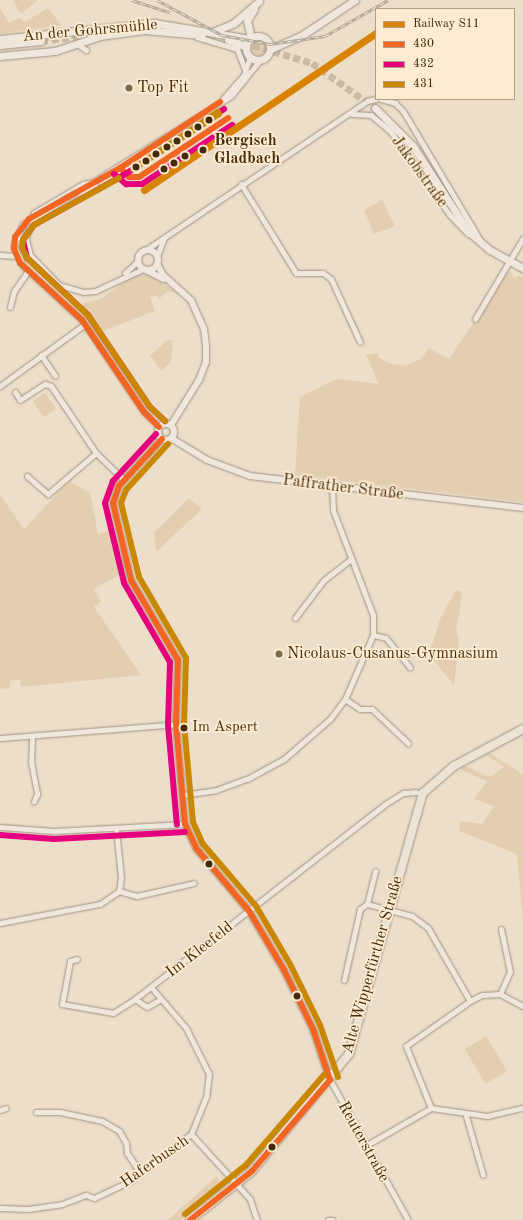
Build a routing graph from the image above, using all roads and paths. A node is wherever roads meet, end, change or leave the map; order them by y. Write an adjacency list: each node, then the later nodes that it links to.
1 (259, 0): 5 (main road); 8 (main road)
2 (355, 0): 3 (main road)
3 (309, 31): 9 (main road); 14 (main road)
4 (70, 32): 5 (main road, An der Gohrsmühle); 7 (main road, An der Gohrsmühle); 12 (main road)
5 (210, 32): 8 (main road, An der Gohrsmühle)
6 (188, 33): 12 (main road, An der Gohrsmühle); 13 (main road, An der Gohrsmühle); 19 (street, An der Gohrsmühle)
7 (0, 39)
8 (250, 39): 9 (main road); 13 (main road)
9 (266, 39): 14 (main road)
10 (41, 41): 11 (main road)
11 (0, 44)
12 (77, 44): 15 (street); 16 (main road, An der Gohrsmühle)
13 (246, 47): 17 (main road)
14 (271, 49): 18 (main road)
15 (86, 50)
16 (0, 56)
17 (250, 57): 18 (main road); 19 (street)
18 (260, 60): 22 (street)
19 (246, 72): 22 (street)
20 (375, 100): 24 (street, Jakobstraße)
21 (384, 100): 30 (street, Jakobstraße)
22 (220, 102): 25 (street)
23 (375, 108): 30 (main road)
24 (347, 116): 26 (street, Jakobstraße); 30 (street, Jakobstraße)
25 (94, 184): 27 (street); 27 (street, Jakobstraße); 33 (street, bridge)
26 (241, 184): 28 (street, Jakobstraße); 46 (street)
27 (29, 225): 41 (street, Jakobstraße)
28 (167, 234): 31 (street, Jakobstraße); 34 (street)
29 (523, 238): 36 (street)
30 (484, 246): 36 (main road, Jakobstraße)
31 (144, 251): 34 (street); 35 (street, Jakobstraße)
32 (0, 254): 33 (street)
33 (16, 256): 40 (street)
34 (157, 256): 37 (street)
35 (138, 261): 39 (street); 41 (street, Jakobstraße)
36 (507, 261): 38 (main road, Jakobstraße); 44 (street)
37 (157, 264): 39 (street, Jakobstraße); 42 (street)
38 (523, 268)
39 (145, 269): 41 (street, Jakobstraße); 42 (street)
40 (28, 271): 43 (street); 45 (street)
41 (116, 280)
42 (175, 285): 51 (street)
43 (10, 307)
44 (475, 319)
45 (85, 324): 47 (street); 52 (street)
46 (360, 342)
47 (41, 355): 48 (street); 49 (street)
48 (55, 376)
49 (0, 386)
50 (15, 392): 55 (street)
51 (171, 425): 52 (street); 53 (street)
52 (159, 427): 54 (street)
53 (171, 438): 54 (street); 58 (street, Paffrather Straße)
54 (162, 439): 57 (street, Reuterstraße)
55 (96, 453): 56 (street); 57 (street)
56 (27, 476)
57 (124, 480): 65 (street, Reuterstraße)
58 (332, 487): 59 (street, Paffrather Straße); 60 (street)
59 (523, 508)
60 (350, 560): 61 (street); 62 (street)
61 (295, 618)
62 (373, 635): 63 (street); 64 (street)
63 (410, 668)
64 (345, 699): 69 (street); 71 (street)
65 (176, 724): 67 (street); 71 (street, Reuterstraße)
66 (523, 728): 81 (main road, Alte Wipperfürther Straße)
67 (32, 737): 68 (street); 72 (street)
68 (0, 738)
69 (408, 743)
70 (416, 792): 80 (street, Im Kleefeld)
71 (182, 795): 73 (street, Reuterstraße)
72 (34, 801)
73 (185, 824): 75 (street); 80 (street, Reuterstraße)
74 (0, 827): 75 (street)
75 (116, 829): 78 (street)
76 (375, 871): 79 (street)
77 (194, 883): 78 (street)
78 (119, 891): 82 (street)
79 (367, 904): 81 (street); 85 (street)
80 (249, 911): 86 (street, Im Kleefeld); 92 (street, Reuterstraße)
81 (390, 911): 90 (street); 92 (main road, Alte Wipperfürther Straße)
82 (0, 923)
83 (501, 929): 87 (street)
84 (77, 959): 88 (street, Im Kleefeld)
85 (344, 980)
86 (151, 987): 88 (street, Im Kleefeld); 89 (street, Im Kleefeld)
87 (500, 994): 90 (street); 91 (street)
88 (135, 998): 89 (street, Im Kleefeld)
89 (161, 999): 99 (street)
90 (470, 1001): 94 (street)
91 (523, 1006)
92 (330, 1080): 100 (street, Reuterstraße); 103 (main road, Alte Wipperfürther Straße)
93 (6, 1108): 96 (street)
94 (431, 1108): 98 (street); 100 (street)
95 (523, 1108): 98 (street)
96 (0, 1110)
97 (36, 1112): 101 (street)
98 (466, 1116): 102 (street)
99 (191, 1134): 101 (street, Haferbusch); 103 (street, Haferbusch)
100 (365, 1146): 109 (street, Reuterstraße)
101 (140, 1171): 104 (street, Haferbusch)
102 (483, 1175)
103 (236, 1183): 105 (main road, Alte Wipperfürther Straße); 106 (street, Haferbusch)
104 (0, 1208)
105 (190, 1220)
106 (256, 1220)
107 (328, 1220): 108 (street)
108 (332, 1220)
109 (408, 1220)

